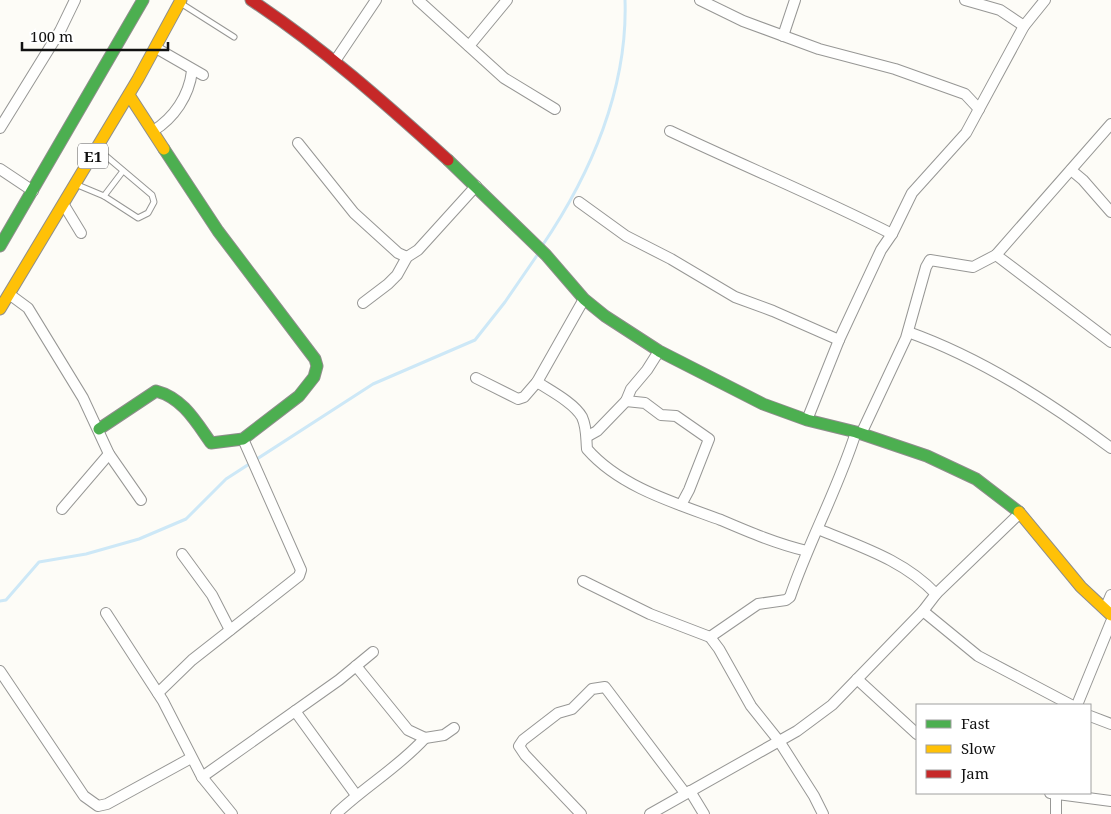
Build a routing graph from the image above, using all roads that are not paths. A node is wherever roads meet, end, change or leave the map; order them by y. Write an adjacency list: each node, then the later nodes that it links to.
1 (76, 0): 24 (street)
2 (143, 0): 34 (main road, E1)
3 (252, 0): 17 (main road)
4 (376, 0): 17 (street)
5 (418, 0): 15 (street)
6 (507, 0): 15 (street)
7 (700, 0): 13 (street)
8 (795, 0): 13 (street)
9 (965, 0): 12 (street)
10 (1045, 0): 12 (street)
11 (180, 1): 14 (lane); 16 (main road, E1)
12 (1024, 26): 22 (street)
13 (783, 36): 22 (street)
14 (234, 37)
15 (469, 46): 21 (street)
16 (156, 48): 18 (street); 20 (main road, E1)
17 (335, 61): 33 (main road)
18 (192, 71): 19 (street); 25 (street)
19 (203, 75)
20 (129, 95): 25 (main road); 28 (main road, E1)
21 (555, 109)
22 (979, 109): 40 (street)
23 (1111, 124): 30 (street)
24 (0, 128)
25 (153, 131): 59 (main road)
26 (670, 131): 40 (street)
27 (298, 143): 43 (street)
28 (98, 149): 31 (lane); 32 (main road, E1)
29 (0, 169): 34 (street)
30 (1072, 170): 38 (street); 42 (street)
31 (123, 171): 35 (lane); 35 (lane)
32 (76, 185): 35 (lane); 37 (main road, E1)
33 (476, 186): 43 (street); 45 (main road)
34 (33, 191): 41 (main road, E1)
35 (104, 196)
36 (579, 202): 49 (street)
37 (64, 205): 39 (street); 44 (main road, E1)
38 (1111, 212)
39 (81, 233)
40 (892, 234): 49 (street)
41 (0, 246)
42 (996, 255): 48 (street); 50 (street)
43 (407, 257): 46 (street)
44 (9, 294): 47 (main road, E1); 56 (street)
45 (584, 300): 51 (main road); 53 (street)
46 (363, 303)
47 (0, 309)
48 (908, 332): 57 (street); 60 (street)
49 (839, 340): 55 (street)
50 (1111, 342)
51 (659, 351): 54 (street); 55 (main road)
52 (476, 378): 53 (street)
53 (537, 382): 58 (street)
54 (626, 401): 58 (street); 63 (street)
55 (807, 420): 57 (main road)
56 (99, 429): 59 (main road); 61 (street)
57 (858, 433): 65 (main road); 66 (street)
58 (588, 436): 63 (street)
59 (246, 447): 76 (street)
60 (1111, 448)
61 (109, 454): 62 (street); 64 (street)
62 (141, 500)
63 (681, 505): 67 (street)
64 (62, 509)
65 (1020, 513): 70 (street); 73 (main road)
66 (818, 529): 67 (street); 70 (street)
67 (807, 551): 77 (street)
68 (182, 554): 76 (street)
69 (583, 581): 77 (street)
70 (936, 594): 72 (street)
71 (1111, 595): 73 (street)
72 (923, 611): 81 (street); 83 (street)
73 (1108, 612)
74 (106, 613): 82 (street)
75 (1111, 622): 84 (street)
76 (230, 630): 82 (street)
77 (710, 636): 91 (street)
78 (373, 652): 79 (street)
79 (356, 666): 85 (street); 90 (street)
80 (0, 671): 92 (street)
81 (857, 679): 89 (street); 91 (street)
82 (158, 693): 92 (street)
83 (1069, 704)
84 (1077, 704)
85 (295, 711): 93 (street); 97 (street)
86 (1091, 716): 87 (street)
87 (1111, 724)
88 (454, 728): 90 (street)
89 (916, 733)
90 (425, 738): 97 (street)
91 (779, 741): 94 (street); 99 (street)
92 (191, 758): 93 (street)
93 (202, 777): 100 (street)
94 (688, 792): 102 (street); 103 (street); 104 (street)
95 (1053, 794): 105 (street)
96 (1060, 794): 98 (street)
97 (356, 795): 101 (street)
98 (1111, 801)
99 (820, 813)
100 (232, 814)
101 (336, 814)
102 (581, 814)
103 (650, 814)
104 (704, 814)
105 (1056, 814)

